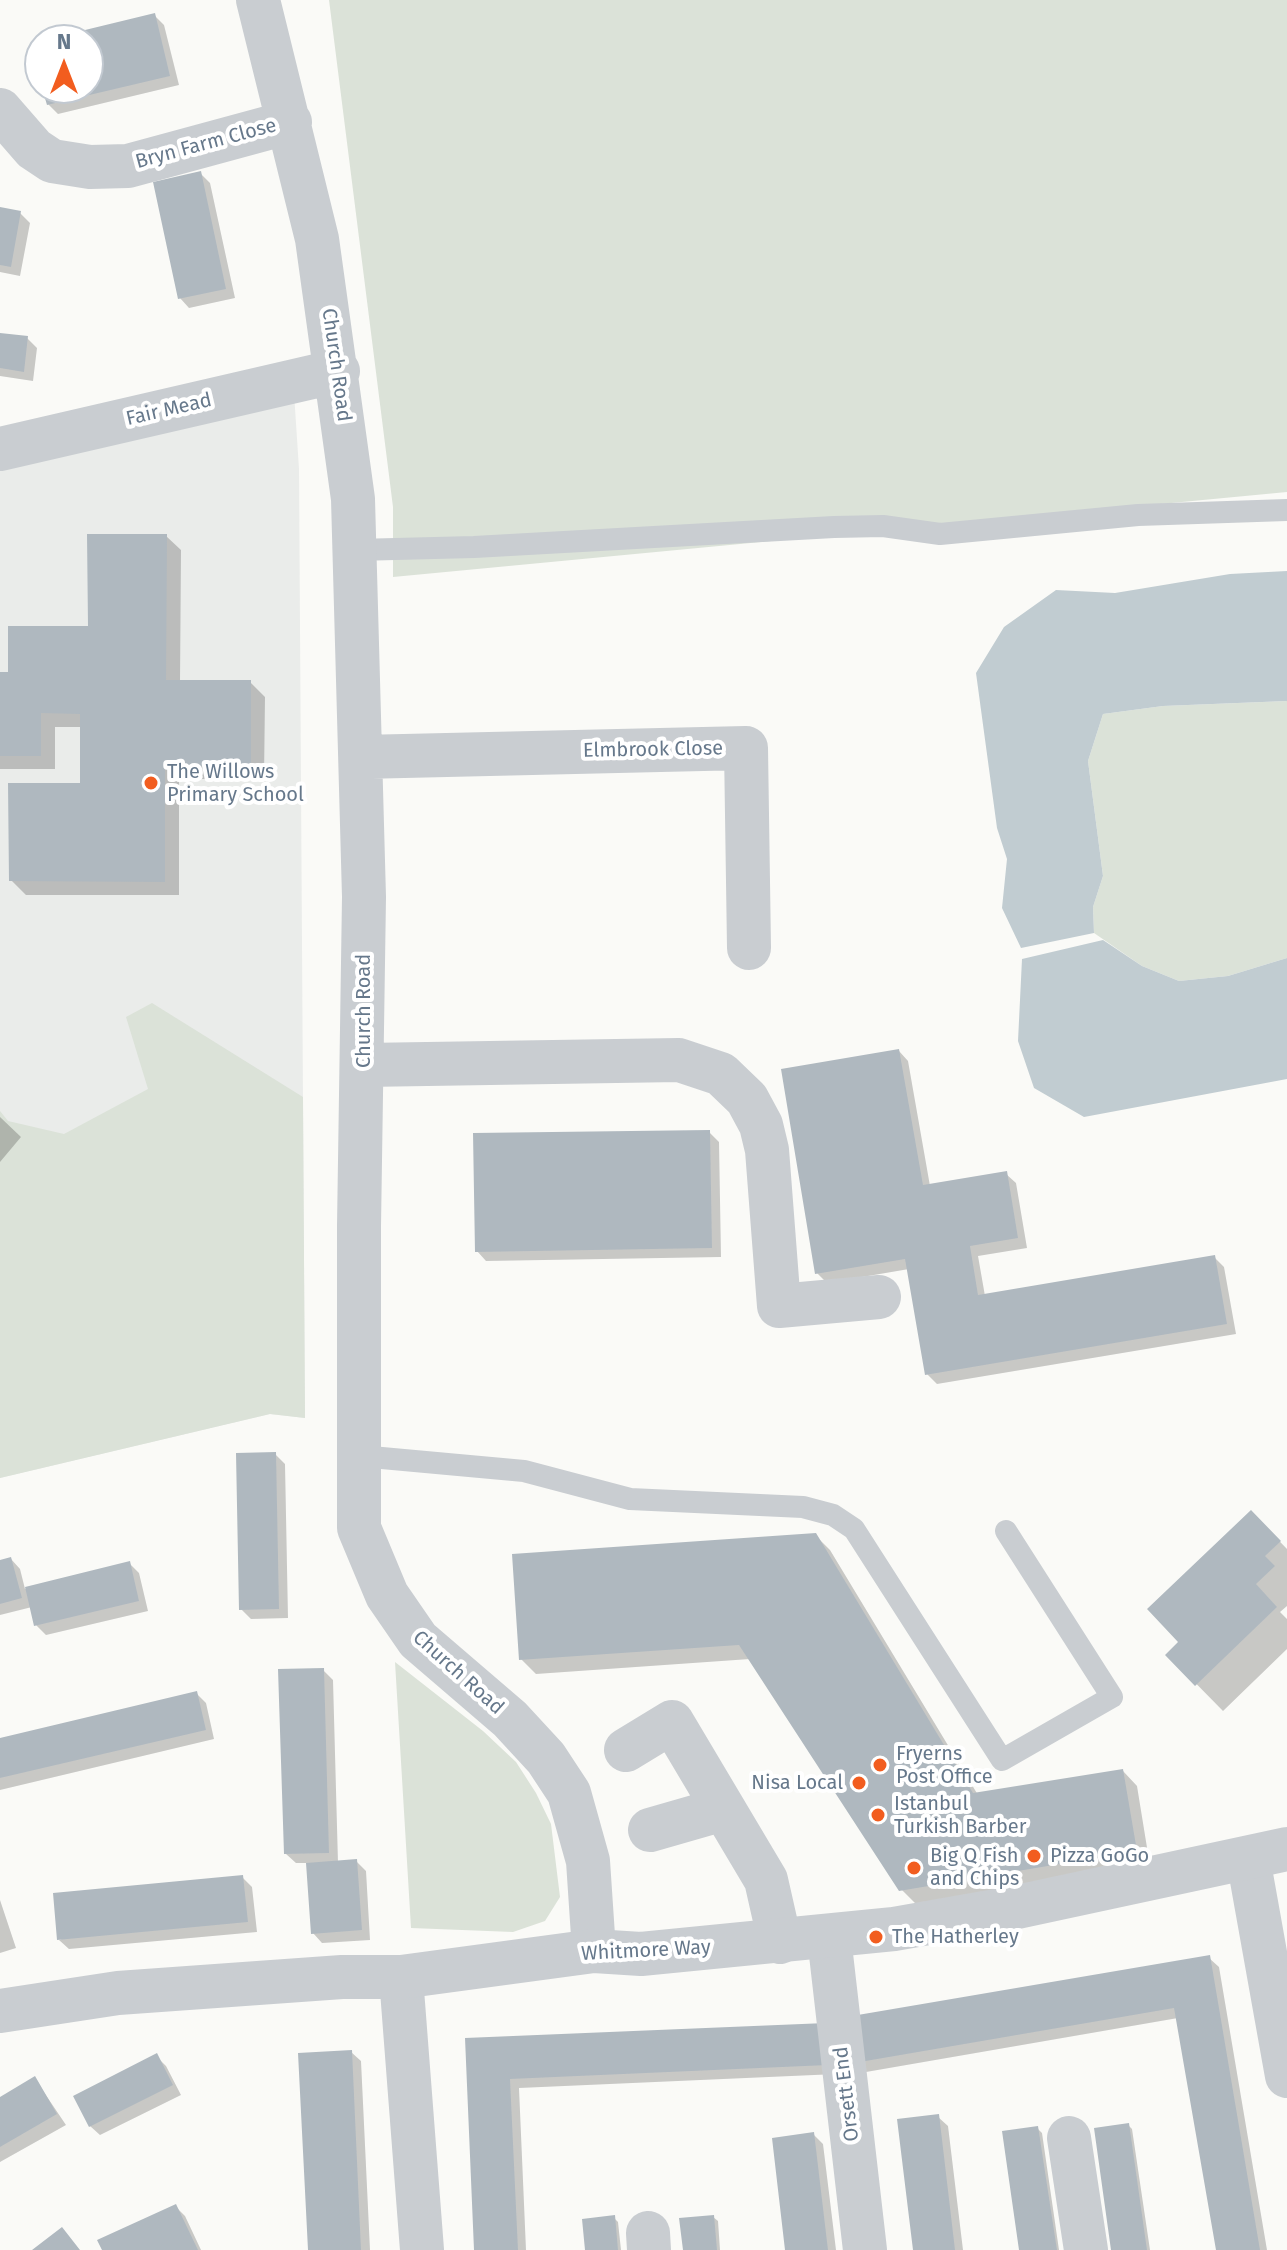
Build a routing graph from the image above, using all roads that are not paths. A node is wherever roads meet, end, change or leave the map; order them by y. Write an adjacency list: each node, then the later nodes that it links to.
1 (258, 0): 3 (street, Church Road)
2 (0, 110): 4 (street, Bryn Farm Close)
3 (290, 122): 4 (street, Bryn Farm Close); 5 (street, Church Road)
4 (17, 147)
5 (338, 371): 6 (street, Fair Mead); 8 (street, Church Road)
6 (0, 449)
7 (1287, 510): 8 (lane)
8 (356, 550): 9 (street, Church Road)
9 (361, 757): 10 (street, Elmbrook Close); 11 (street, Church Road)
10 (749, 948)
11 (364, 1065): 12 (street); 13 (street, Church Road)
12 (879, 1297)
13 (360, 1456): 14 (lane); 21 (street, Church Road)
14 (1006, 1531)
15 (626, 1750): 16 (street)
16 (723, 1809): 17 (street); 20 (street)
17 (650, 1830)
18 (1268, 1853): 19 (street, Whitmore Way); 24 (street)
19 (829, 1937): 20 (street, Whitmore Way); 27 (street, Orsett End)
20 (780, 1942): 21 (street, Whitmore Way)
21 (594, 1951): 22 (street, Whitmore Way)
22 (401, 1977): 23 (street, Whitmore Way); 26 (street)
23 (0, 2011)
24 (1287, 2076)
25 (1069, 2138): 28 (street)
26 (422, 2250)
27 (865, 2250)
28 (1086, 2250)

